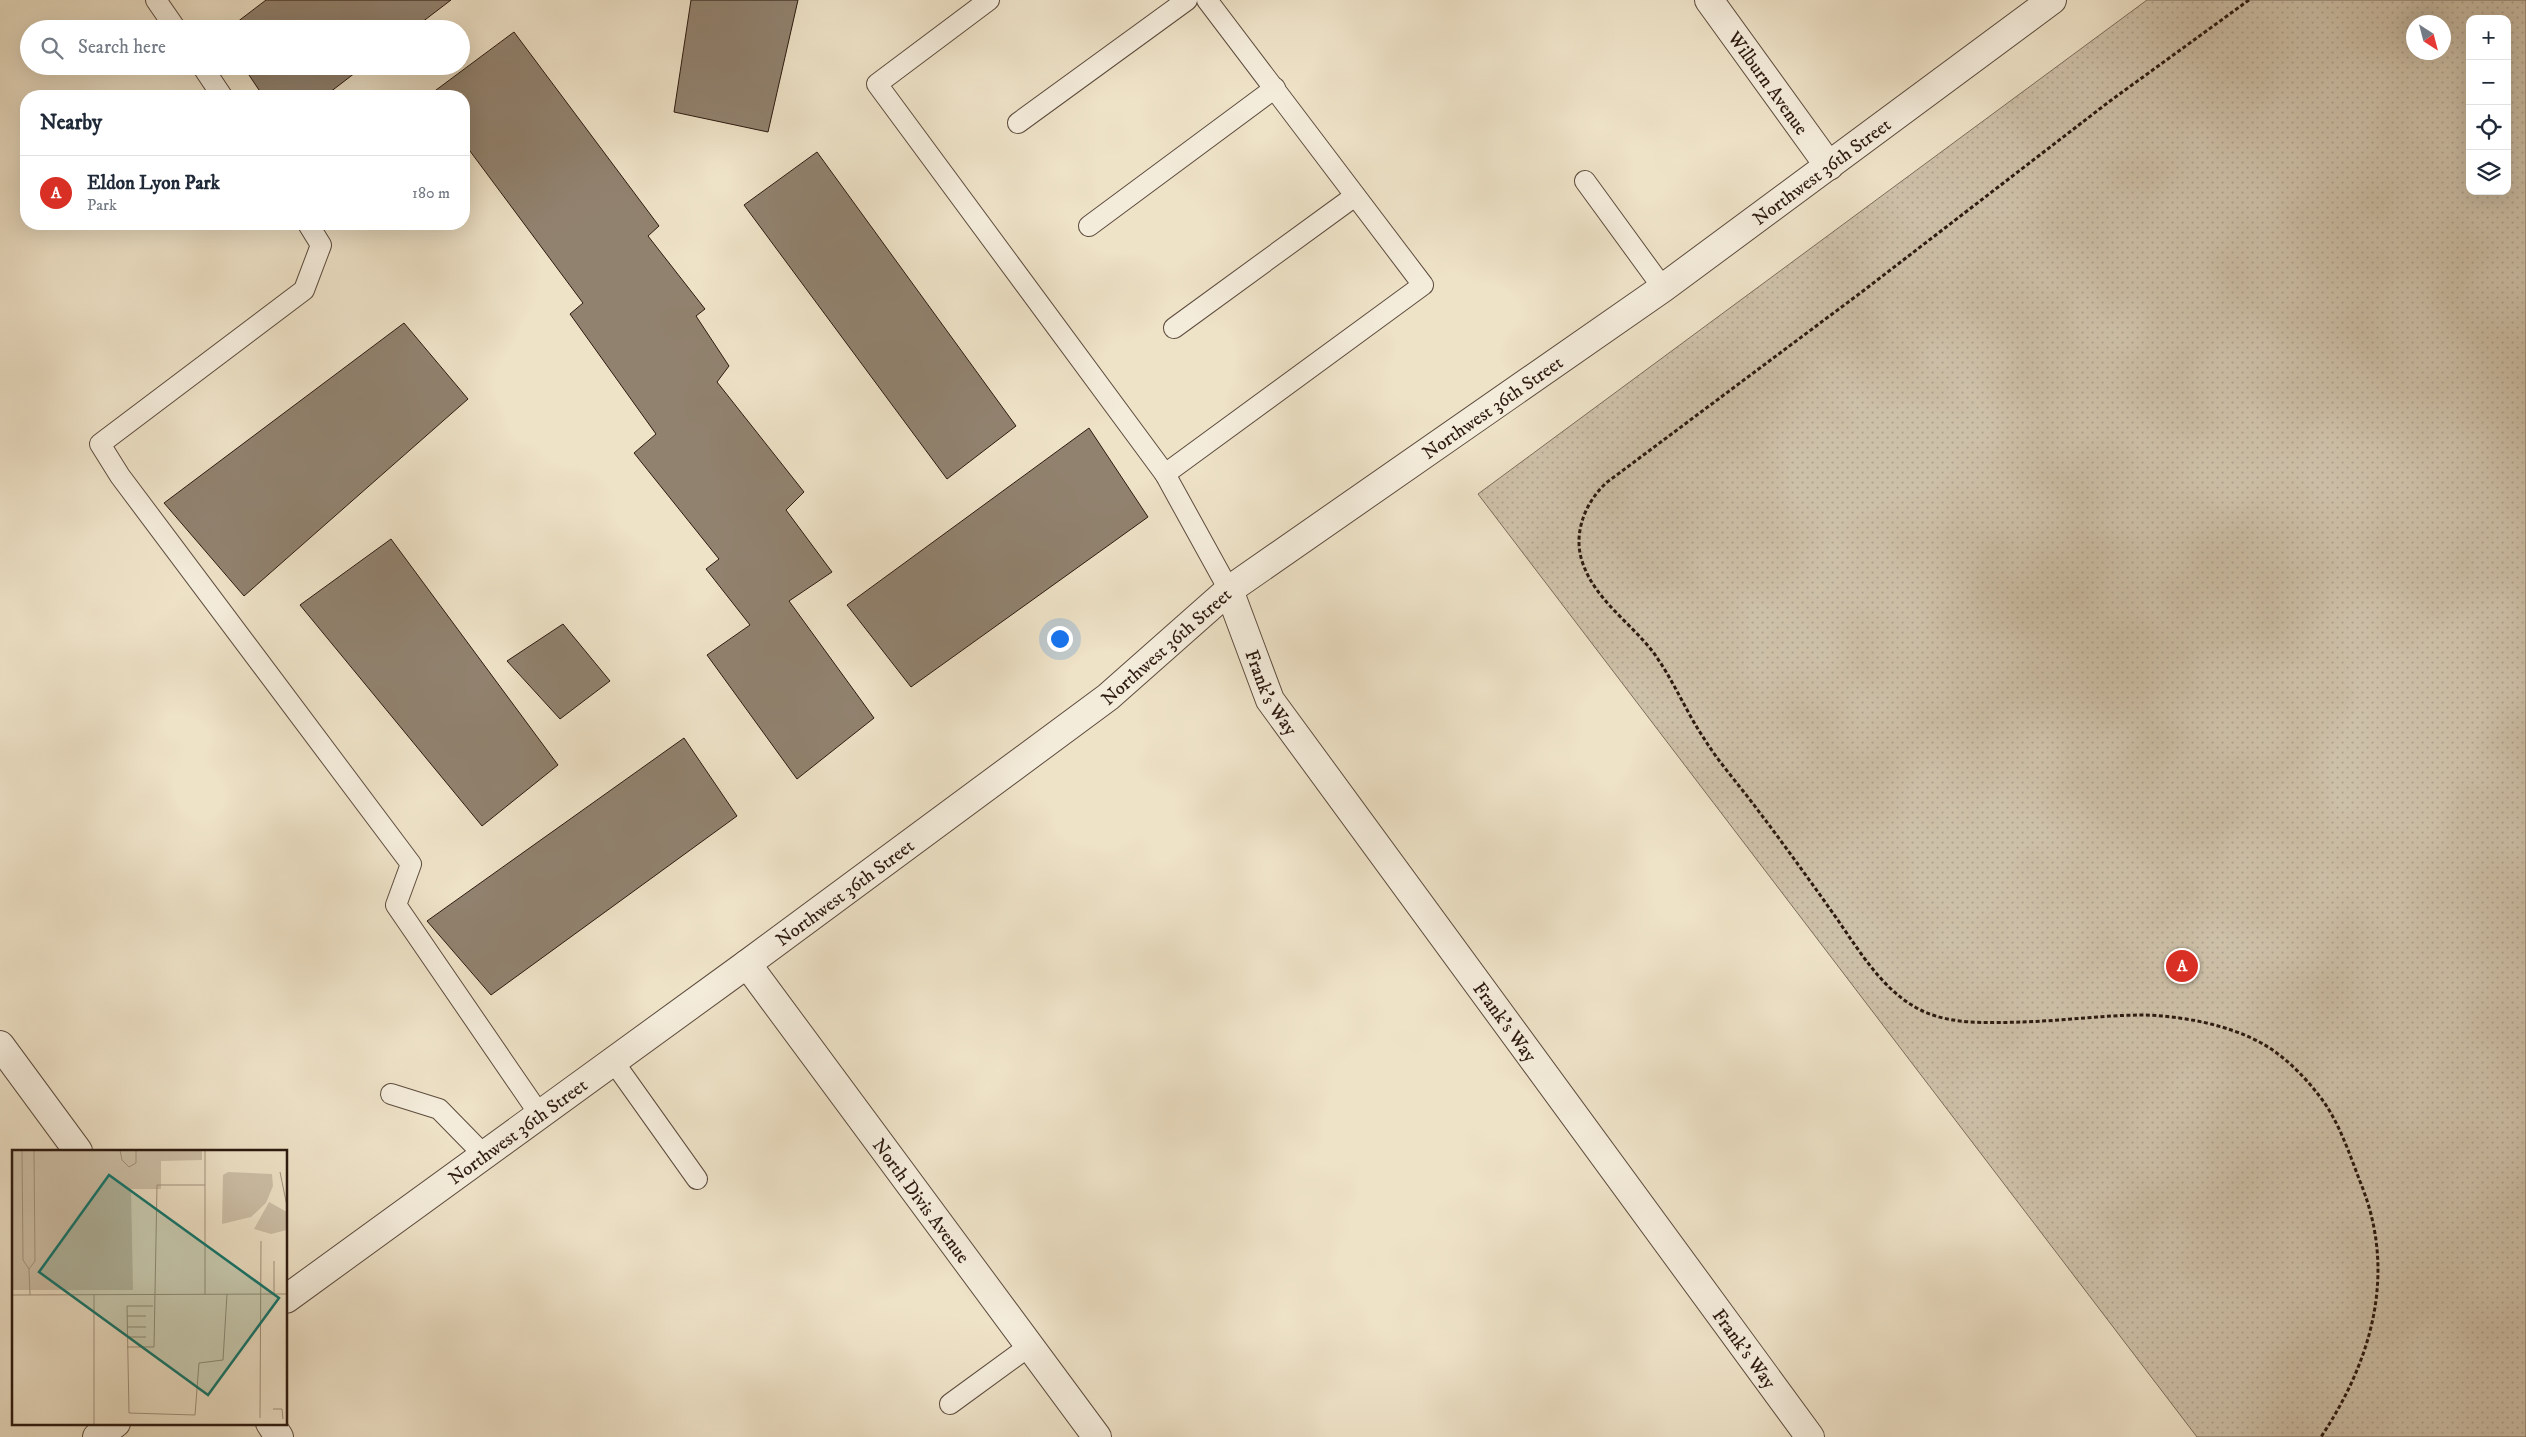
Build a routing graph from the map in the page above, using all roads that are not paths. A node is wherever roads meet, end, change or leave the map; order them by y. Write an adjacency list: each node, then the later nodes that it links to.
1 (156, 0): 7 (lane)
2 (989, 0): 19 (lane)
3 (1187, 0): 11 (lane)
4 (1207, 0): 9 (lane)
5 (1708, 0): 12 (street, Wilburn Avenue)
6 (2052, 0): 12 (street, Northwest 36th Street)
7 (170, 20)
8 (208, 75): 10 (lane)
9 (1275, 88): 14 (lane); 15 (lane)
10 (218, 90)
11 (1018, 124)
12 (1829, 166): 17 (street, Northwest 36th Street)
13 (1585, 181): 17 (lane)
14 (1354, 196): 18 (lane); 19 (lane)
15 (1089, 226)
16 (312, 230): 25 (lane)
17 (1663, 288): 20 (street, Northwest 36th Street)
18 (1174, 328)
19 (1165, 474): 20 (lane)
20 (1229, 590): 21 (street, Northwest 36th Street); 37 (street, Frank's Way)
21 (747, 964): 23 (street, Northwest 36th Street); 30 (street, North Divis Avenue)
22 (0, 1045): 26 (street)
23 (613, 1061): 25 (street, Northwest 36th Street); 28 (lane)
24 (391, 1094): 27 (lane)
25 (540, 1115): 27 (street, Northwest 36th Street)
26 (77, 1150)
27 (484, 1155): 29 (street, Northwest 36th Street)
28 (697, 1179)
29 (288, 1299)
30 (1030, 1345): 31 (lane); 36 (street, North Divis Avenue)
31 (950, 1404)
32 (115, 1424): 34 (street)
33 (271, 1424): 35 (street)
34 (97, 1437)
35 (279, 1437)
36 (1097, 1437)
37 (1810, 1437)

